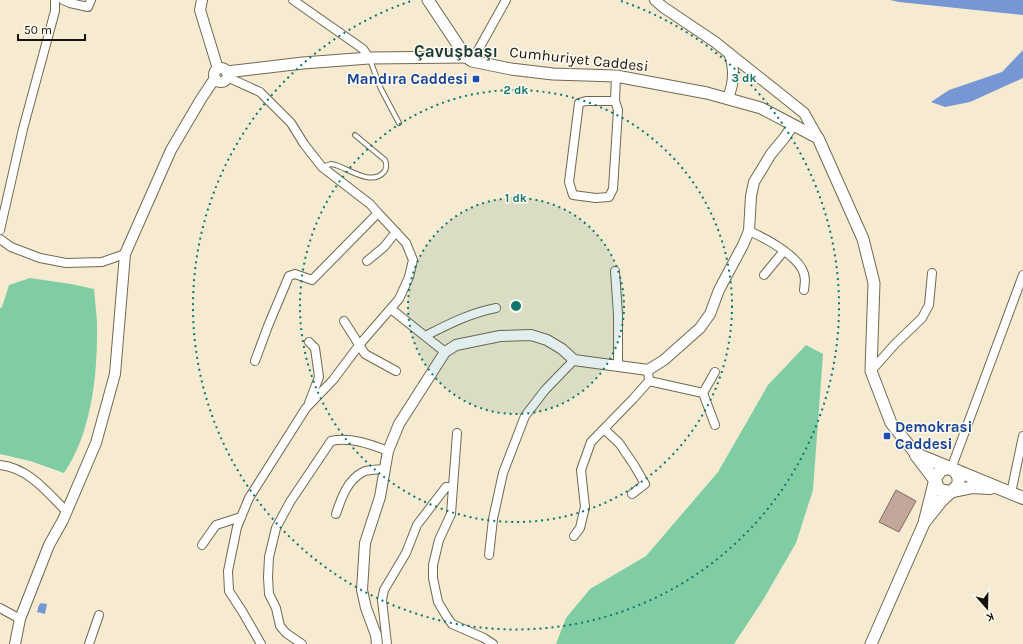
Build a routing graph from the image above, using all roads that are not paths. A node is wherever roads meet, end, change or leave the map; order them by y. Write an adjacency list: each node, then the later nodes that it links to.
1 (56, 0): 22 (street)
2 (63, 0): 3 (street)
3 (91, 0)
4 (202, 0): 12 (street)
5 (293, 0): 10 (street)
6 (428, 0): 11 (main road)
7 (506, 0): 11 (street)
8 (655, 0): 9 (street)
9 (729, 53): 14 (street); 19 (street)
10 (369, 58): 11 (main road, Cumhuriyet Caddesi); 12 (main road, Cumhuriyet Caddesi); 16 (lane)
11 (469, 59): 13 (main road, Cumhuriyet Caddesi)
12 (222, 74): 20 (street); 27 (street)
13 (616, 76): 14 (main road, Cumhuriyet Caddesi); 15 (street)
14 (728, 98): 17 (main road, Cumhuriyet Caddesi)
15 (615, 100): 15 (street)
16 (399, 123)
17 (793, 125): 19 (main road, Cumhuriyet Caddesi); 23 (street)
18 (355, 135): 20 (lane)
19 (818, 138): 46 (main road)
20 (322, 167): 21 (street)
21 (378, 213): 24 (street); 42 (street)
22 (0, 230)
23 (749, 231): 26 (street); 44 (street)
24 (396, 232): 28 (street); 35 (street)
25 (0, 239): 27 (street)
26 (784, 251): 31 (street); 33 (street)
27 (125, 254): 66 (street)
28 (367, 261)
29 (615, 271): 43 (street)
30 (932, 273): 46 (street)
31 (764, 275)
32 (1023, 275): 59 (street)
33 (804, 290)
34 (496, 308): 37 (street)
35 (391, 309): 37 (street); 39 (street)
36 (344, 320): 39 (street)
37 (425, 336): 40 (street)
38 (309, 342): 50 (street)
39 (359, 346): 45 (street); 50 (street)
40 (445, 352): 41 (street); 55 (street)
41 (574, 360): 43 (street); 72 (street)
42 (255, 361)
43 (618, 366): 44 (street)
44 (648, 370): 48 (street)
45 (396, 371)
46 (871, 371): 56 (main road)
47 (715, 372): 49 (street)
48 (649, 381): 49 (street); 52 (street)
49 (703, 393): 51 (street)
50 (306, 408): 68 (street)
51 (715, 425)
52 (604, 429): 64 (street); 70 (street)
53 (457, 433): 61 (street)
54 (1023, 436): 63 (street)
55 (388, 451): 58 (street); 79 (street)
56 (916, 454): 59 (main road); 60 (main road)
57 (0, 466): 66 (street)
58 (385, 469): 67 (street); 80 (street)
59 (952, 469): 60 (main road); 62 (main road); 63 (main road)
60 (936, 480): 62 (main road); 69 (main road)
61 (453, 487): 81 (street); 82 (street)
62 (952, 491): 63 (main road); 69 (main road)
63 (1006, 491): 65 (main road)
64 (632, 494)
65 (1023, 498)
66 (67, 512): 75 (street)
67 (336, 514)
68 (242, 517): 71 (street); 78 (street)
69 (925, 521): 83 (main road)
70 (574, 536)
71 (202, 545)
72 (489, 555)
73 (0, 608): 75 (street)
74 (99, 615): 77 (street)
75 (20, 619): 76 (street)
76 (15, 644)
77 (89, 644)
78 (261, 644)
79 (302, 644)
80 (376, 644)
81 (386, 644)
82 (493, 644)
83 (871, 644)

